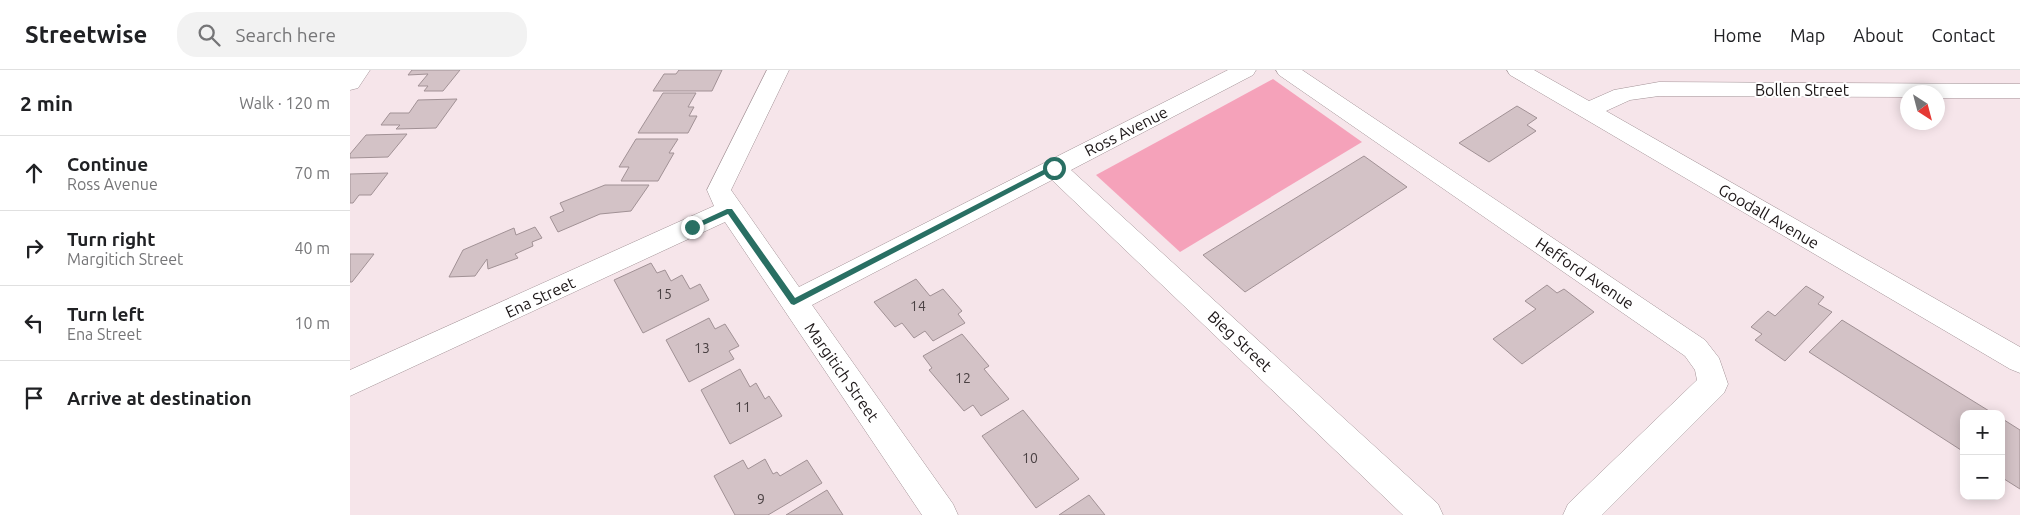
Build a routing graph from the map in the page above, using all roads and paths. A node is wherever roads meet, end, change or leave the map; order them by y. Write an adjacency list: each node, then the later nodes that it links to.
1 (359, 70): 6 (street)
2 (778, 70): 10 (street, Margitich Street)
3 (1245, 70): 9 (street, Ross Avenue)
4 (1287, 70): 16 (street, Hefford Avenue)
5 (1518, 70): 8 (street, Goodall Avenue)
6 (350, 83)
7 (2020, 91): 8 (street, Bollen Street)
8 (1588, 111): 12 (street, Goodall Avenue)
9 (1054, 168): 11 (street, Ross Avenue); 15 (street, Bieg Street)
10 (729, 210): 11 (street, Margitich Street); 13 (street, Ena Street)
11 (794, 302): 14 (street, Margitich Street)
12 (2020, 361)
13 (350, 384)
14 (941, 515)
15 (1426, 515)
16 (1580, 515)

